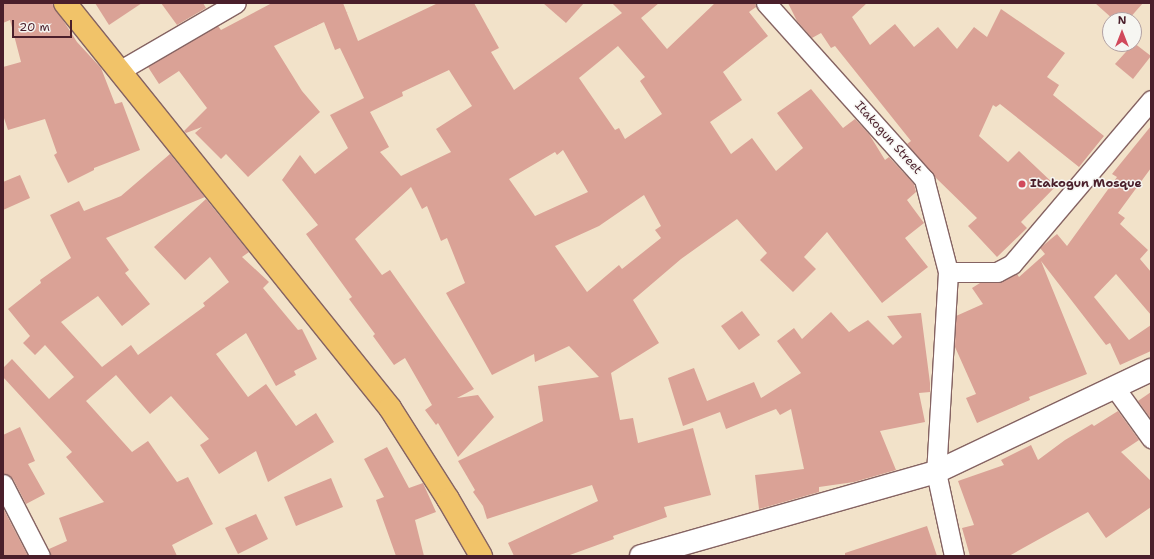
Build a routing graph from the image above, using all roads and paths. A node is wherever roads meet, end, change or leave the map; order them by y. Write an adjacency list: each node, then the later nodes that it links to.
1 (65, 3): 4 (main road)
2 (236, 3): 4 (street)
3 (766, 3): 6 (street, Itakogun Street)
4 (119, 71): 13 (main road)
5 (1151, 100): 6 (street)
6 (948, 272): 10 (street, Itakogun Street)
7 (1151, 370): 8 (street)
8 (1115, 388): 9 (street); 10 (street)
9 (1151, 438)
10 (936, 472): 14 (street); 15 (street, Itakogun Street)
11 (3, 484): 12 (street)
12 (40, 556)
13 (481, 556)
14 (641, 556)
15 (954, 556)

